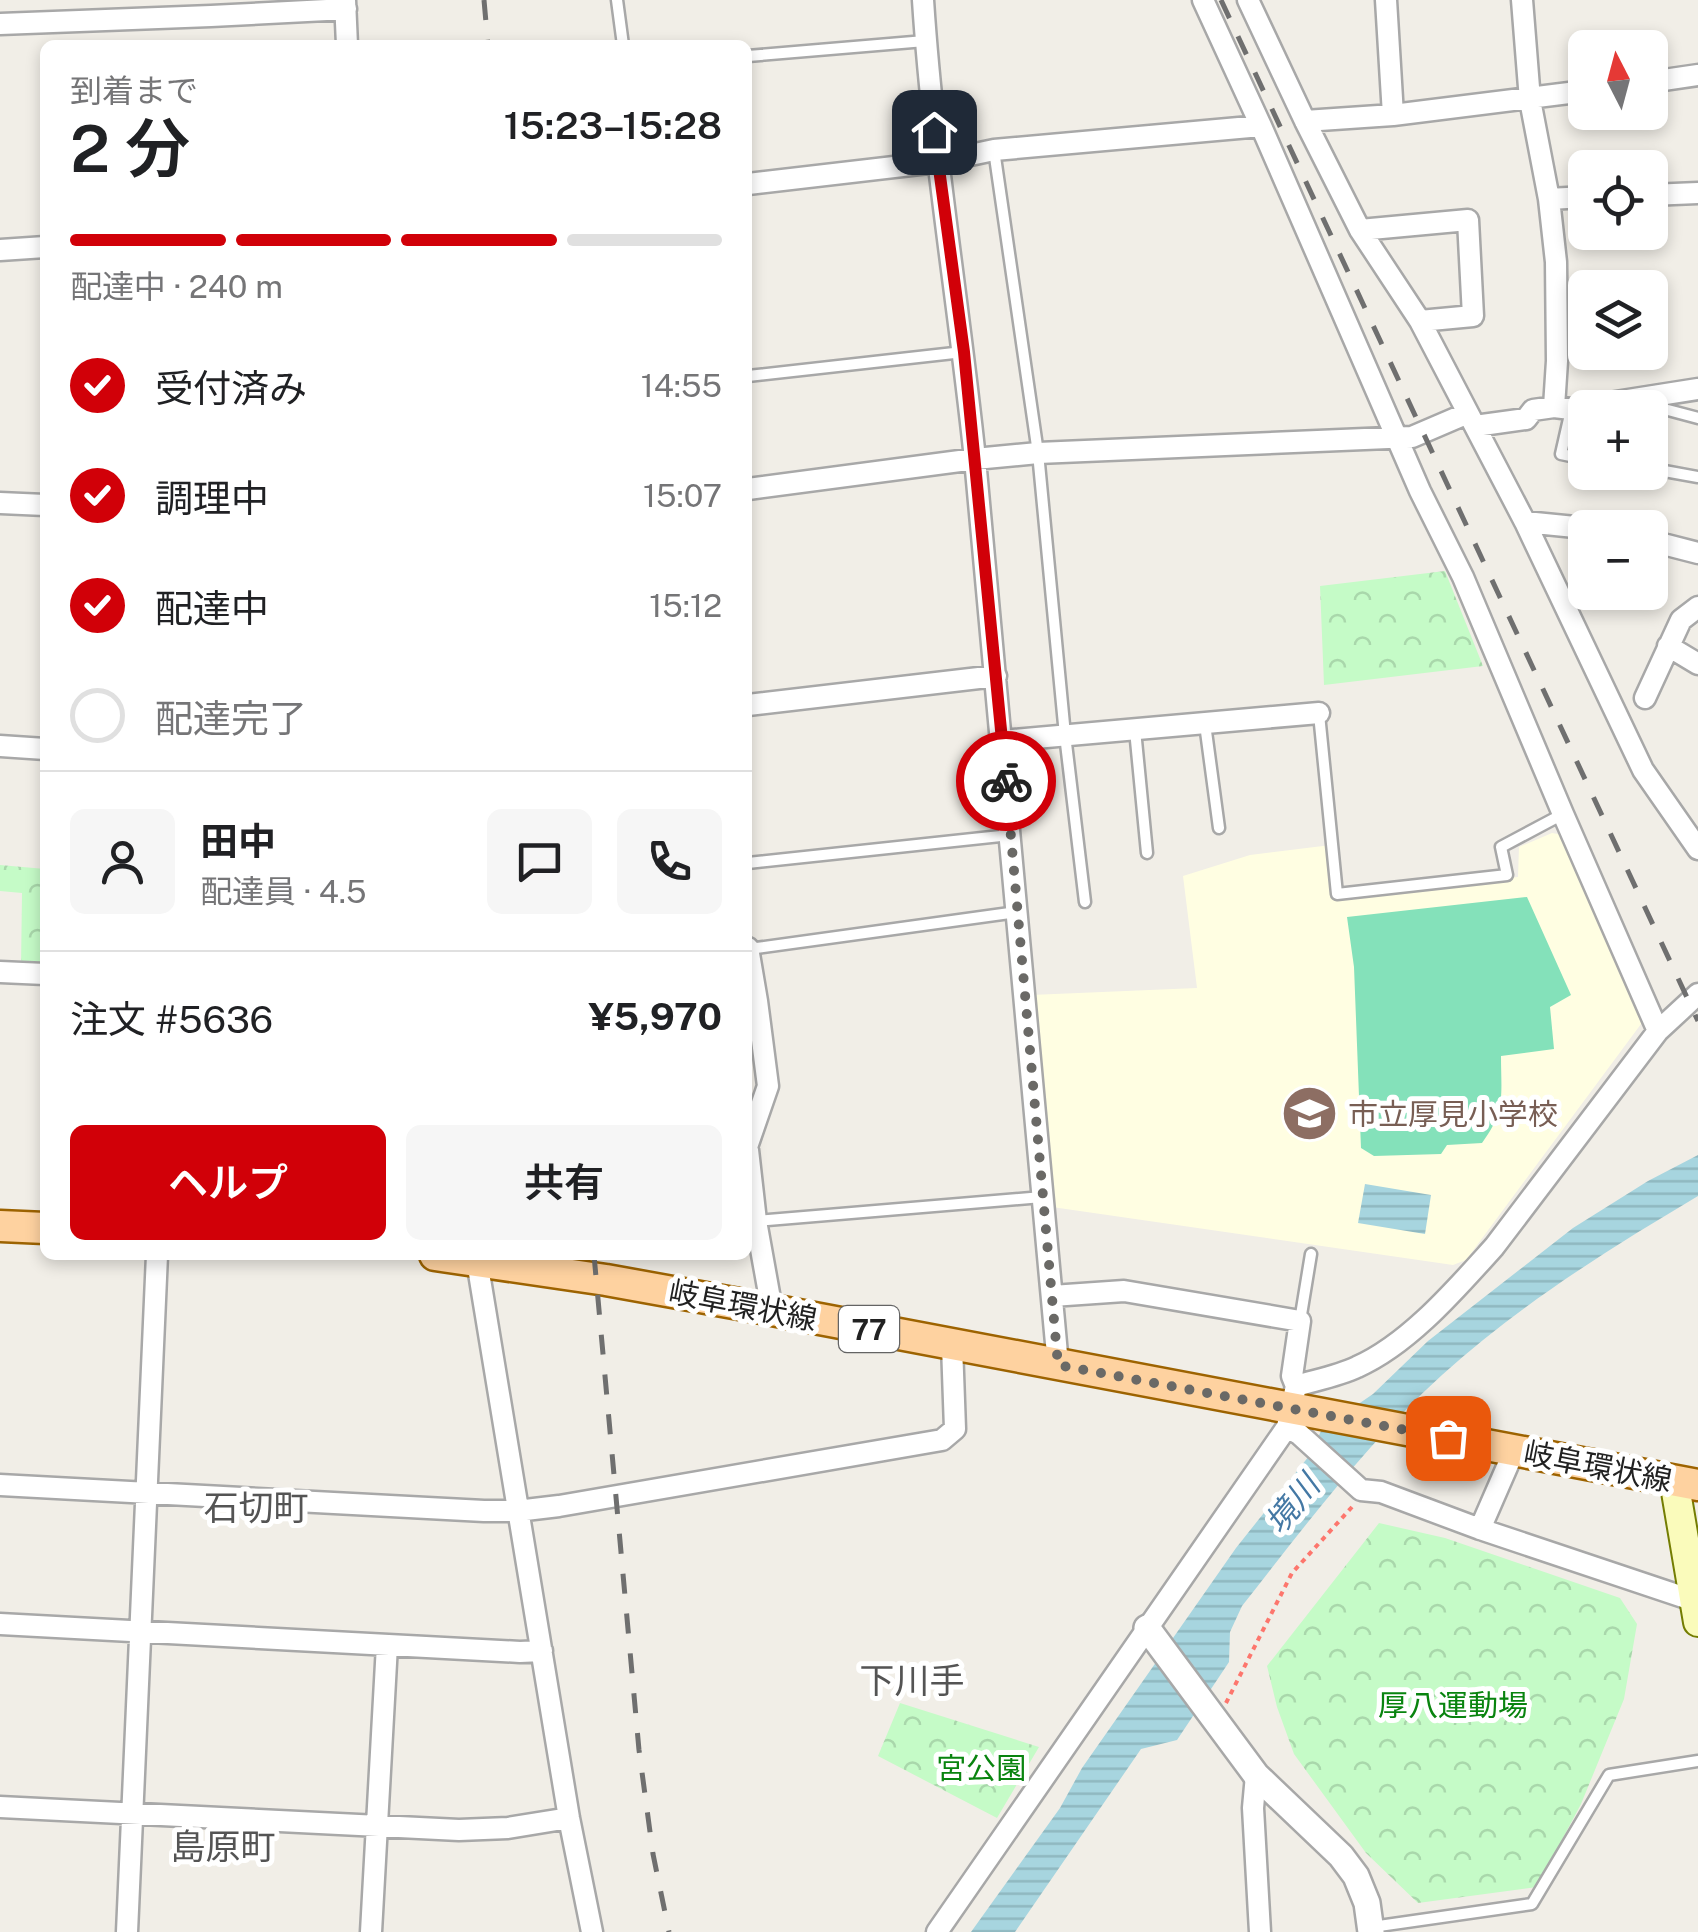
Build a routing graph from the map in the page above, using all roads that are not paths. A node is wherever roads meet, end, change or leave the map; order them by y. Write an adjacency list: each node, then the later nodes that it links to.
1 (618, 0): 11 (lane)
2 (923, 0): 12 (street)
3 (1203, 0): 20 (street)
4 (1248, 0): 19 (street)
5 (1386, 0): 18 (street)
6 (1522, 0): 17 (street)
7 (346, 4): 8 (street); 10 (street)
8 (212, 8): 9 (street)
9 (0, 24)
10 (347, 40)
11 (622, 40)
12 (926, 41): 13 (lane); 22 (street)
13 (752, 56)
14 (1698, 75): 15 (street)
15 (1668, 79)
16 (1568, 94): 17 (street)
17 (1530, 100): 18 (street); 27 (street)
18 (1393, 114): 19 (street)
19 (1304, 121): 28 (street)
20 (1262, 126): 21 (street); 39 (street)
21 (994, 150): 22 (street); 40 (lane)
22 (937, 162): 23 (street); 32 (street)
23 (752, 184)
24 (1698, 193): 25 (street)
25 (1668, 194)
26 (1568, 198): 27 (street)
27 (1549, 199): 35 (street)
28 (1360, 230): 31 (street); 31 (street)
29 (40, 246): 30 (street)
30 (0, 250)
31 (1420, 321): 38 (street)
32 (964, 352): 33 (lane); 42 (street)
33 (752, 376)
34 (1698, 388): 35 (street)
35 (1562, 408): 38 (street); 41 (lane)
36 (1668, 410): 37 (lane)
37 (1698, 418)
38 (1472, 420): 39 (street); 48 (street)
39 (1399, 438): 40 (street); 65 (street)
40 (1038, 454): 42 (street); 61 (lane)
41 (1568, 455)
42 (975, 458): 45 (street); 55 (street)
43 (1668, 472): 44 (lane)
44 (1698, 477)
45 (752, 488)
46 (0, 503): 47 (street)
47 (40, 505)
48 (1525, 522): 49 (street); 68 (street)
49 (1568, 526)
50 (1668, 545): 51 (street)
51 (1698, 553)
52 (1698, 607): 53 (street)
53 (1668, 646): 54 (street); 56 (street)
54 (1698, 664)
55 (996, 676): 57 (street); 62 (street)
56 (1645, 698)
57 (752, 704)
58 (1319, 713): 59 (street); 65 (lane)
59 (1205, 723): 60 (street); 66 (lane)
60 (1135, 729): 61 (street); 69 (lane)
61 (1065, 735): 62 (street); 71 (lane)
62 (1002, 740): 67 (street)
63 (0, 746): 64 (street)
64 (40, 748)
65 (1563, 814): 78 (street)
66 (1219, 828)
67 (1010, 835): 70 (lane); 72 (street)
68 (1698, 849)
69 (1146, 853)
70 (752, 863)
71 (1085, 902)
72 (1017, 912): 73 (lane); 81 (street)
73 (752, 948)
74 (752, 970): 79 (street)
75 (0, 972): 76 (street)
76 (40, 974)
77 (1698, 994): 78 (street)
78 (1658, 1031): 95 (street)
79 (752, 1135)
80 (752, 1184): 82 (street)
81 (1043, 1197): 82 (lane); 90 (street)
82 (756, 1221): 91 (street)
83 (0, 1226): 84 (main road)
84 (40, 1228)
85 (1311, 1254): 92 (lane)
86 (158, 1260): 99 (street)
87 (477, 1260): 100 (street)
88 (506, 1260): 89 (main road, 岐阜環状線 / 77)
89 (578, 1265): 91 (main road, 岐阜環状線 / 77)
90 (1052, 1296): 92 (street); 94 (street)
91 (772, 1310): 93 (main road, 岐阜環状線 / 77)
92 (1300, 1321): 95 (street)
93 (952, 1345): 94 (main road, 岐阜環状線 / 77); 100 (street)
94 (1058, 1365): 95 (main road, 岐阜環状線 / 77)
95 (1296, 1414): 96 (main road, 岐阜環状線 / 77); 101 (street); 105 (street)
96 (1514, 1450): 97 (main road, 岐阜環状線 / 77); 101 (street)
97 (1686, 1483): 102 (main road)
98 (0, 1485): 99 (street)
99 (148, 1492): 100 (street); 104 (street)
100 (517, 1511): 107 (street)
101 (1480, 1529): 102 (street)
102 (1697, 1609)
103 (0, 1624): 104 (street)
104 (139, 1630): 106 (street); 111 (street)
105 (1152, 1634): 109 (street); 118 (street)
106 (387, 1645): 107 (street); 113 (street)
107 (542, 1651): 112 (street)
108 (1698, 1760): 114 (lane)
109 (1256, 1775): 114 (street); 119 (street)
110 (0, 1806): 111 (street)
111 (133, 1814): 113 (street); 115 (street)
112 (570, 1818): 113 (street); 117 (street)
113 (375, 1825): 116 (street)
114 (1371, 1930)
115 (127, 1932)
116 (370, 1932)
117 (592, 1932)
118 (937, 1932)
119 (1260, 1932)

